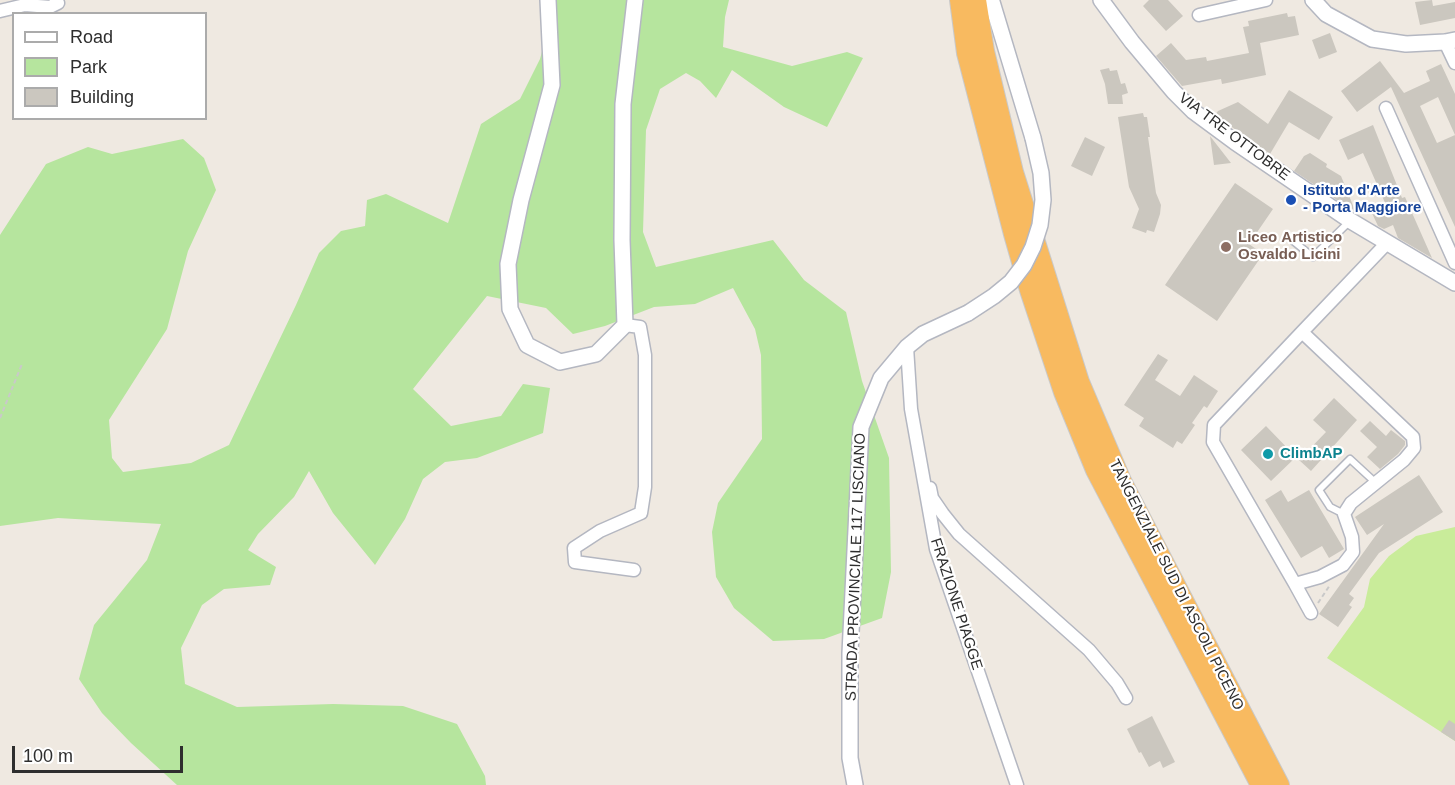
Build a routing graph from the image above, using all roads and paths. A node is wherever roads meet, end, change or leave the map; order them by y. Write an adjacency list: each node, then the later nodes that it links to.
1 (56, 0): 9 (street)
2 (549, 0): 19 (street)
3 (635, 0): 19 (street)
4 (960, 0): 34 (highway, TANGENZIALE SUD DI ASCOLI PICENO)
5 (1101, 0): 14 (street, VIA TRE OTTOBRE)
6 (1266, 0): 10 (street)
7 (1313, 0): 11 (street)
8 (984, 1): 21 (street, STRADA PROVINCIALE 117 LISCIANO, bridge); 35 (highway, TANGENZIALE SUD DI ASCOLI PICENO)
9 (0, 11)
10 (1199, 15)
11 (1450, 41): 12 (street)
12 (1455, 63)
13 (1386, 108): 17 (street)
14 (1351, 221): 15 (lane); 16 (street, VIA TRE OTTOBRE)
15 (1287, 236)
16 (1387, 243): 18 (street, VIA TRE OTTOBRE); 20 (street)
17 (1455, 263)
18 (1455, 283)
19 (625, 325): 28 (street)
20 (1302, 332): 25 (street); 29 (street)
21 (907, 347): 24 (street, FRAZIONE PIAGGE); 32 (street, STRADA PROVINCIALE 117 LISCIANO)
22 (22, 364): 23 (path)
23 (0, 418)
24 (919, 456): 31 (street); 33 (street, FRAZIONE PIAGGE)
25 (1376, 483): 26 (street); 26 (lane)
26 (1344, 514): 27 (street)
27 (1343, 565): 29 (street); 30 (path)
28 (634, 570)
29 (1295, 584): 30 (street)
30 (1311, 613)
31 (1126, 698)
32 (855, 785)
33 (1017, 785)
34 (1261, 785)
35 (1279, 785)

